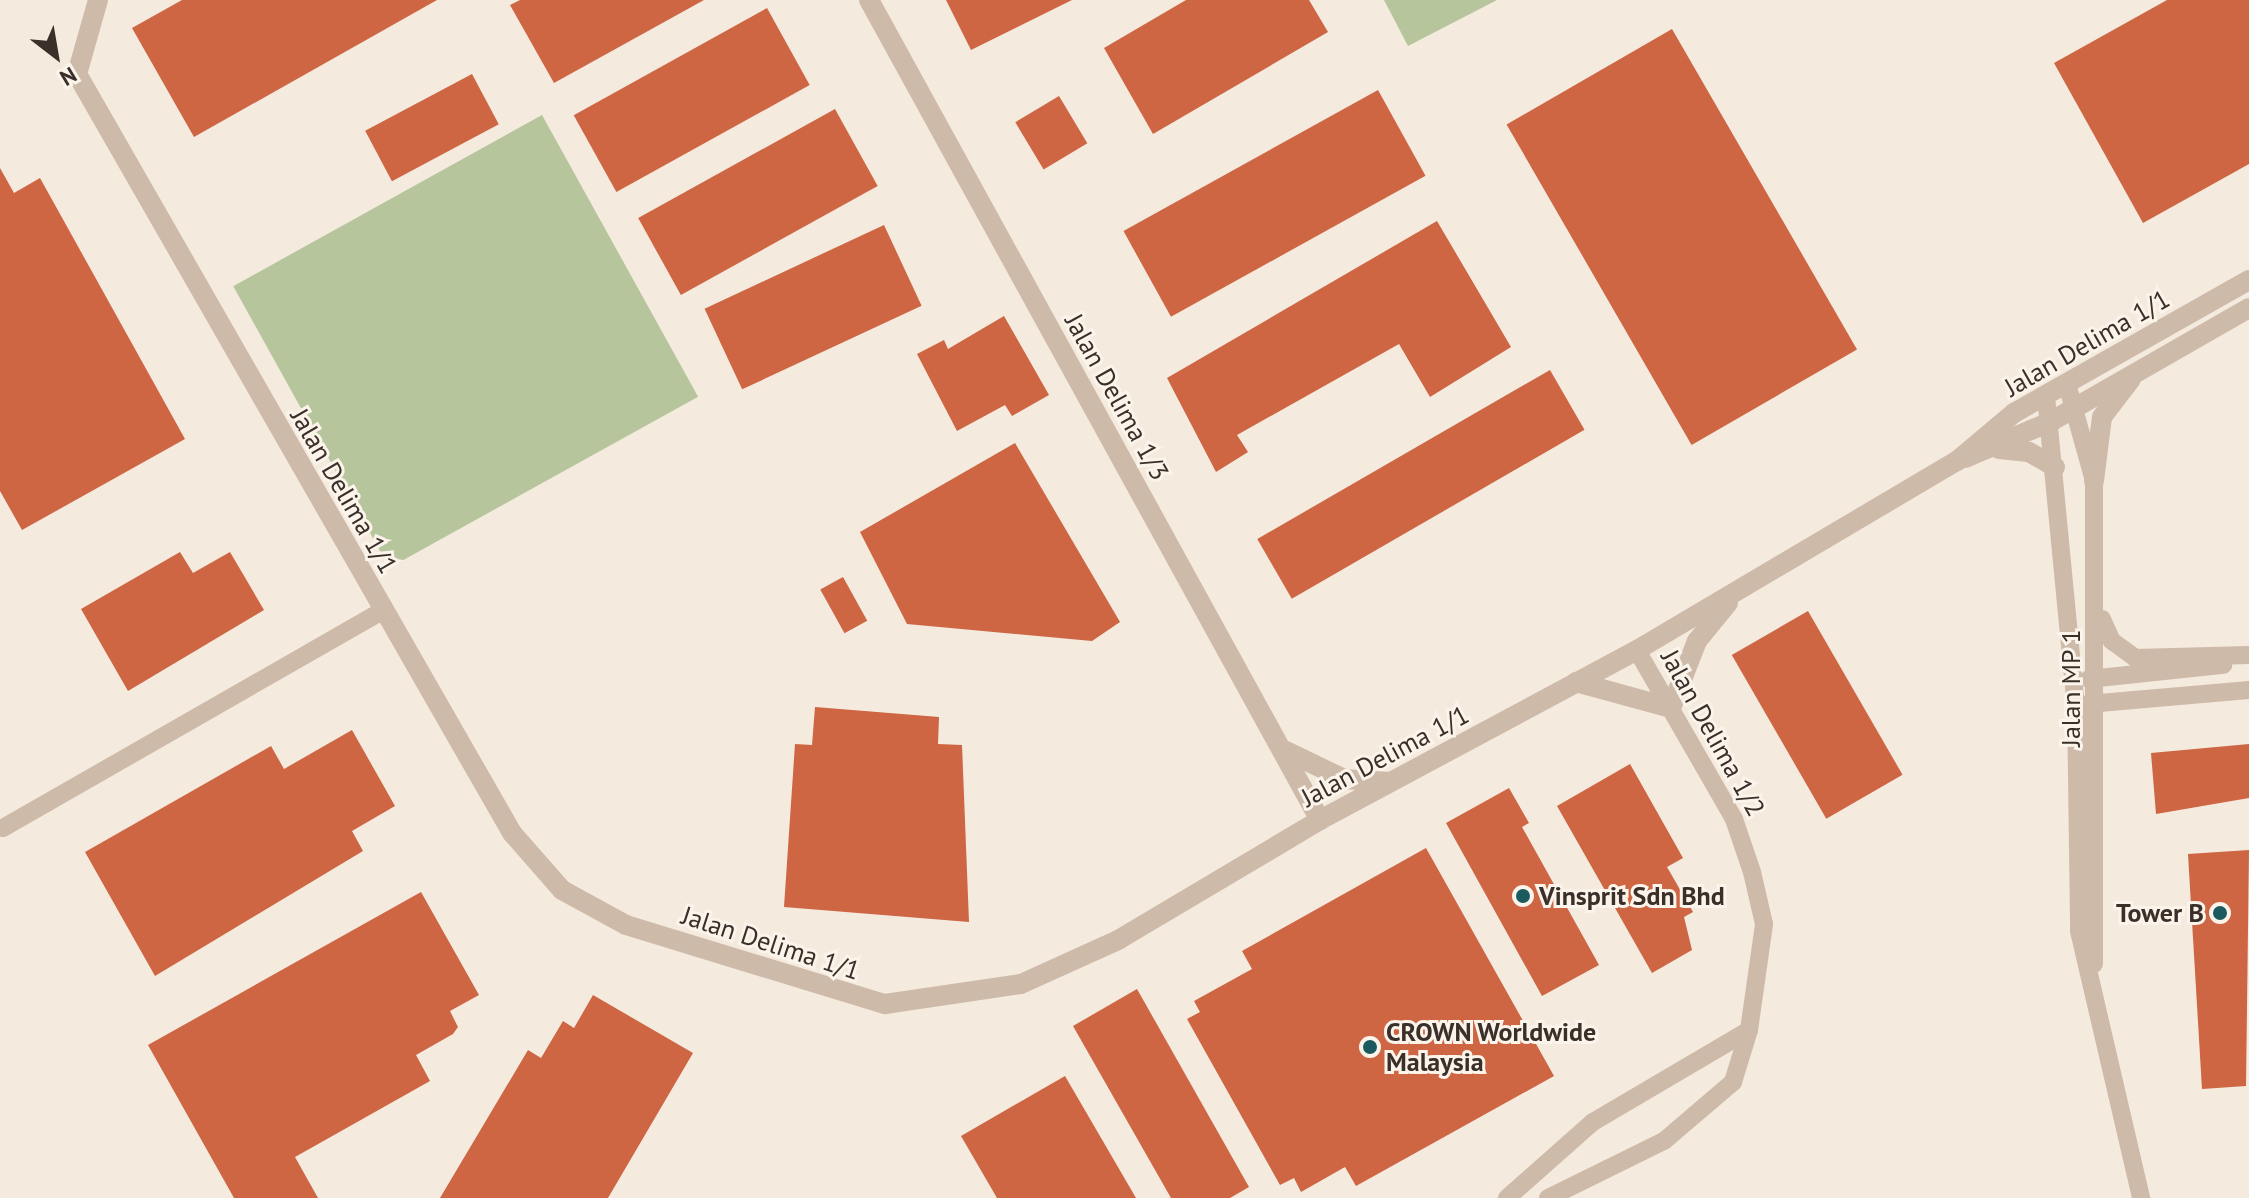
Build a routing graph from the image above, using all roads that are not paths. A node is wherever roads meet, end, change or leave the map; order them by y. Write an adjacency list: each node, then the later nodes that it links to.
1 (98, 0): 16 (street, Jalan Delima 1/1)
2 (869, 0): 27 (street, Jalan Delima 1/3)
3 (2249, 280): 6 (street, Jalan Delima 1/1)
4 (2249, 308): 5 (street, Jalan Delima 1/1)
5 (2136, 372): 8 (street, Jalan Delima 1/1); 13 (street)
6 (2067, 384): 7 (street, Jalan Delima 1/1); 8 (street, Jalan MP 1)
7 (2046, 396): 9 (street, Jalan MP 1); 11 (street, Jalan Delima 1/1)
8 (2075, 407): 9 (street, Jalan Delima 1/1); 13 (street, Jalan MP 1)
9 (2050, 422): 10 (street, Jalan Delima 1/1); 12 (street, Jalan MP 1)
10 (1998, 449): 11 (street, Jalan Delima 1/1); 12 (street)
11 (1957, 461): 14 (street, Jalan Delima 1/1)
12 (2055, 467): 21 (street, Jalan MP 1)
13 (2094, 481): 15 (street, Jalan MP 1)
14 (1746, 584): 17 (street, Jalan Delima 1/1); 26 (street)
15 (2097, 605): 18 (street); 20 (street, Jalan MP 1)
16 (382, 611): 29 (street, Jalan Delima 1/1); 30 (street)
17 (1637, 650): 22 (street, Jalan Delima 1/1); 26 (street, Jalan Delima 1/2)
18 (2249, 655)
19 (2249, 663): 20 (street)
20 (2099, 678): 21 (street); 24 (street, Jalan MP 1)
21 (2074, 679): 25 (street, Jalan MP 1)
22 (1576, 682): 26 (street); 28 (street, Jalan Delima 1/1)
23 (2249, 690): 24 (street)
24 (2098, 703): 25 (street); 31 (street, Jalan MP 1)
25 (2076, 705): 31 (street, Jalan MP 1)
26 (1671, 708): 32 (street, Jalan Delima 1/2)
27 (1277, 743): 28 (street); 29 (street, Jalan Delima 1/3)
28 (1389, 782): 29 (street, Jalan Delima 1/1)
29 (1320, 820)
30 (3, 828)
31 (2093, 995): 35 (street, Jalan MP 1)
32 (1749, 1030): 33 (street); 34 (street, Jalan Delima 1/2)
33 (1507, 1198)
34 (1548, 1198)
35 (2141, 1198)

